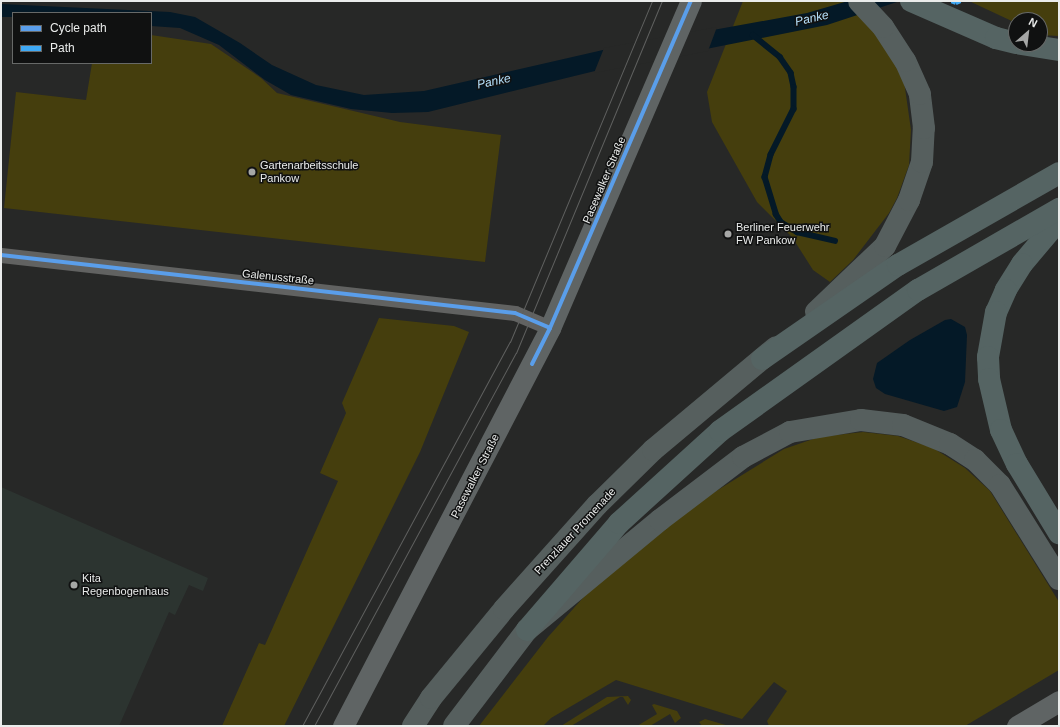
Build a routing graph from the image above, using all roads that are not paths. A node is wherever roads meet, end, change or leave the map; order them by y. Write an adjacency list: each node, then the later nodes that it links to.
1 (691, 1): 11 (main road, Pasewalker Straße)
2 (859, 1): 12 (main road, Prenzlauer Promenade)
3 (911, 1): 4 (highway)
4 (1008, 41)
5 (1048, 48): 6 (highway)
6 (1059, 50)
7 (1059, 173): 12 (highway)
8 (1059, 209): 15 (highway)
9 (1059, 220): 13 (highway)
10 (1, 255): 11 (street, Galenusstraße)
11 (550, 328): 17 (main road, Pasewalker Straße)
12 (762, 359): 18 (main road, Prenzlauer Promenade)
13 (1059, 533)
14 (1059, 580): 15 (main road)
15 (527, 630): 19 (main road)
16 (1059, 701): 20 (main road)
17 (343, 726)
18 (413, 726)
19 (454, 726)
20 (1017, 726)

